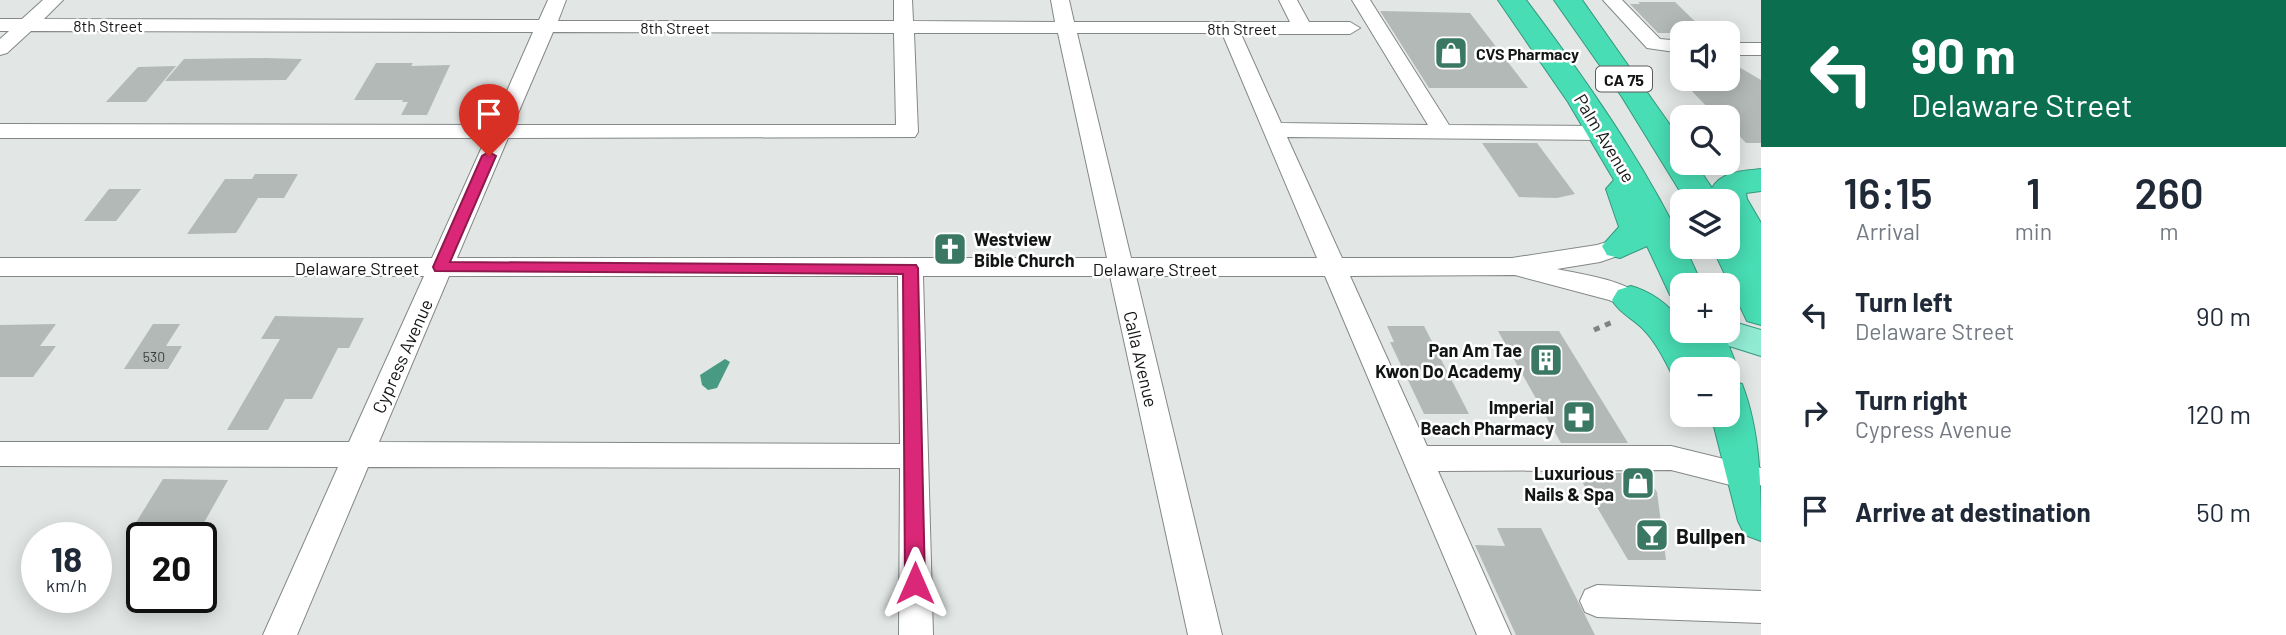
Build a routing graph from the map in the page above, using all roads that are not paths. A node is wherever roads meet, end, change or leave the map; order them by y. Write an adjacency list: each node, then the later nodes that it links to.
1 (54, 0): 11 (street)
2 (557, 0): 12 (street, Cypress Avenue)
3 (903, 0): 14 (street)
4 (1060, 0): 15 (street, Calla Avenue)
5 (1289, 0): 17 (street)
6 (1361, 0): 25 (street)
7 (1512, 0): 27 (highway, Palm Avenue / CA 75)
8 (1570, 0): 22 (highway); 30 (highway, CA 75)
9 (1612, 0): 18 (street)
10 (0, 25): 11 (street, 8th Street)
11 (26, 25): 12 (street, 8th Street); 20 (street)
12 (545, 27): 14 (street, 8th Street); 26 (street, Cypress Avenue)
13 (1350, 27): 17 (street, 8th Street)
14 (903, 28): 15 (street, 8th Street); 26 (street)
15 (1065, 28): 16 (street, 8th Street); 37 (street, Calla Avenue)
16 (1229, 28): 17 (street, 8th Street); 23 (street)
17 (1303, 28)
18 (1670, 46)
19 (1740, 48): 21 (street)
20 (0, 49)
21 (1761, 49)
22 (1670, 114)
23 (1273, 130): 25 (street); 36 (street)
24 (0, 131): 26 (street)
25 (1443, 131): 27 (street)
26 (499, 133): 33 (street, Cypress Avenue)
27 (1610, 146): 31 (highway); 38 (highway, Palm Avenue / CA 75)
28 (1740, 171): 29 (highway)
29 (1761, 178): 39 (highway)
30 (1695, 189)
31 (1620, 246): 34 (street, Delaware Street)
32 (0, 267): 33 (street, Delaware Street)
33 (440, 267): 35 (street, Delaware Street); 47 (street, Cypress Avenue)
34 (1513, 267): 36 (street, Delaware Street); 40 (street, Delaware Street)
35 (911, 268): 37 (street, Delaware Street); 48 (street)
36 (1333, 268): 37 (street, Delaware Street); 49 (street)
37 (1121, 269): 56 (street, Calla Avenue)
38 (1678, 273)
39 (1749, 284)
40 (1627, 309): 43 (highway)
41 (1740, 337): 42 (main road)
42 (1761, 343)
43 (1683, 357)
44 (1720, 427): 50 (highway)
45 (1736, 427): 50 (highway)
46 (0, 454): 47 (street)
47 (359, 454): 48 (street); 54 (street, Cypress Avenue)
48 (915, 456): 55 (street)
49 (1417, 459): 50 (street); 57 (street)
50 (1746, 465): 51 (highway)
51 (1761, 521)
52 (1597, 601): 53 (street)
53 (1761, 607)
54 (280, 635)
55 (916, 635)
56 (1205, 635)
57 (1494, 635)

